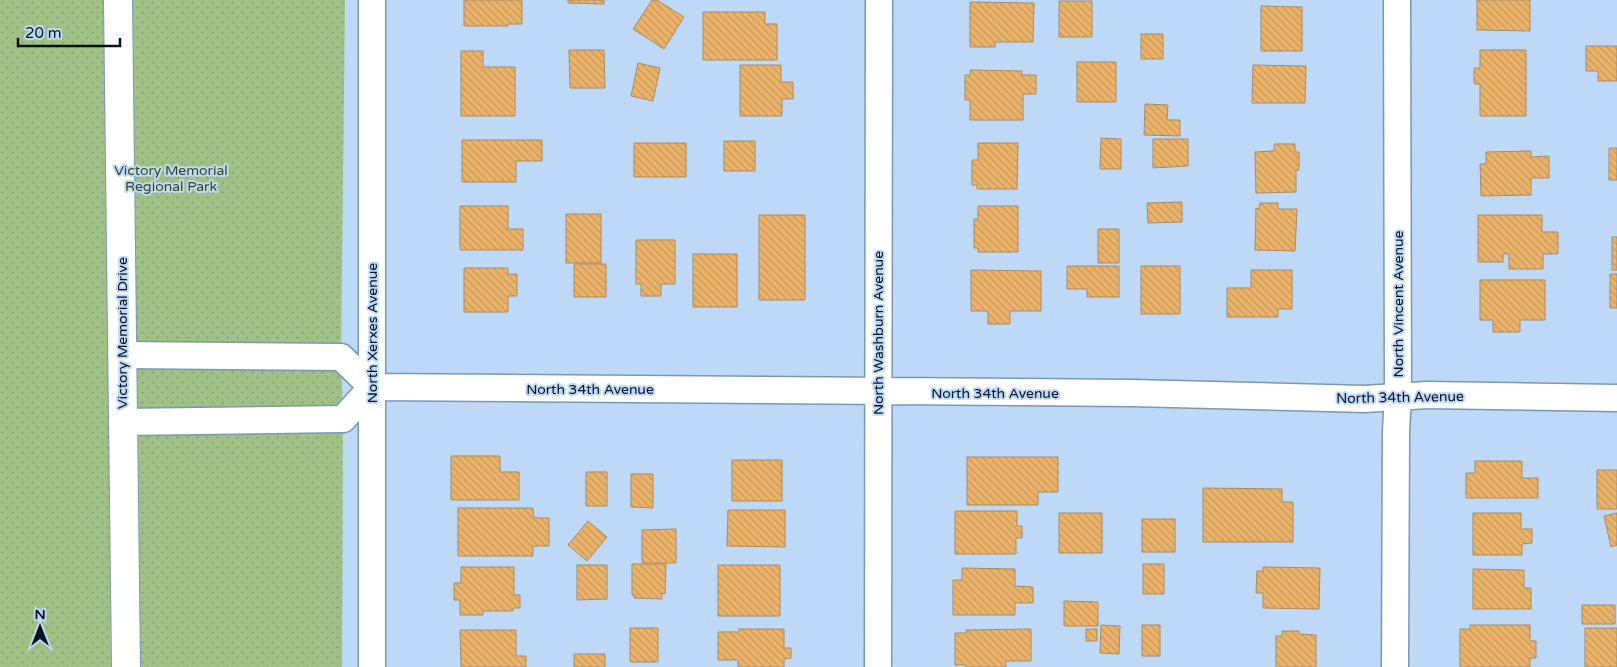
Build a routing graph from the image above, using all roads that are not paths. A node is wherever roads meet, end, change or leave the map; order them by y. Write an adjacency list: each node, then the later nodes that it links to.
1 (118, 0): 5 (street, Victory Memorial Drive)
2 (372, 0): 6 (street, North Xerxes Avenue)
3 (879, 0): 7 (street, North Washburn Avenue)
4 (1397, 0): 8 (street, North Vincent Avenue)
5 (123, 356): 6 (street); 10 (street, Victory Memorial Drive)
6 (372, 387): 7 (street, North 34th Avenue); 10 (street); 12 (street, North Xerxes Avenue)
7 (878, 392): 8 (street, North 34th Avenue); 13 (street, North Washburn Avenue)
8 (1398, 396): 9 (street, North 34th Avenue); 14 (street, North Vincent Avenue)
9 (1617, 398)
10 (123, 422): 11 (street, Victory Memorial Drive)
11 (126, 667)
12 (372, 667)
13 (878, 667)
14 (1395, 667)

